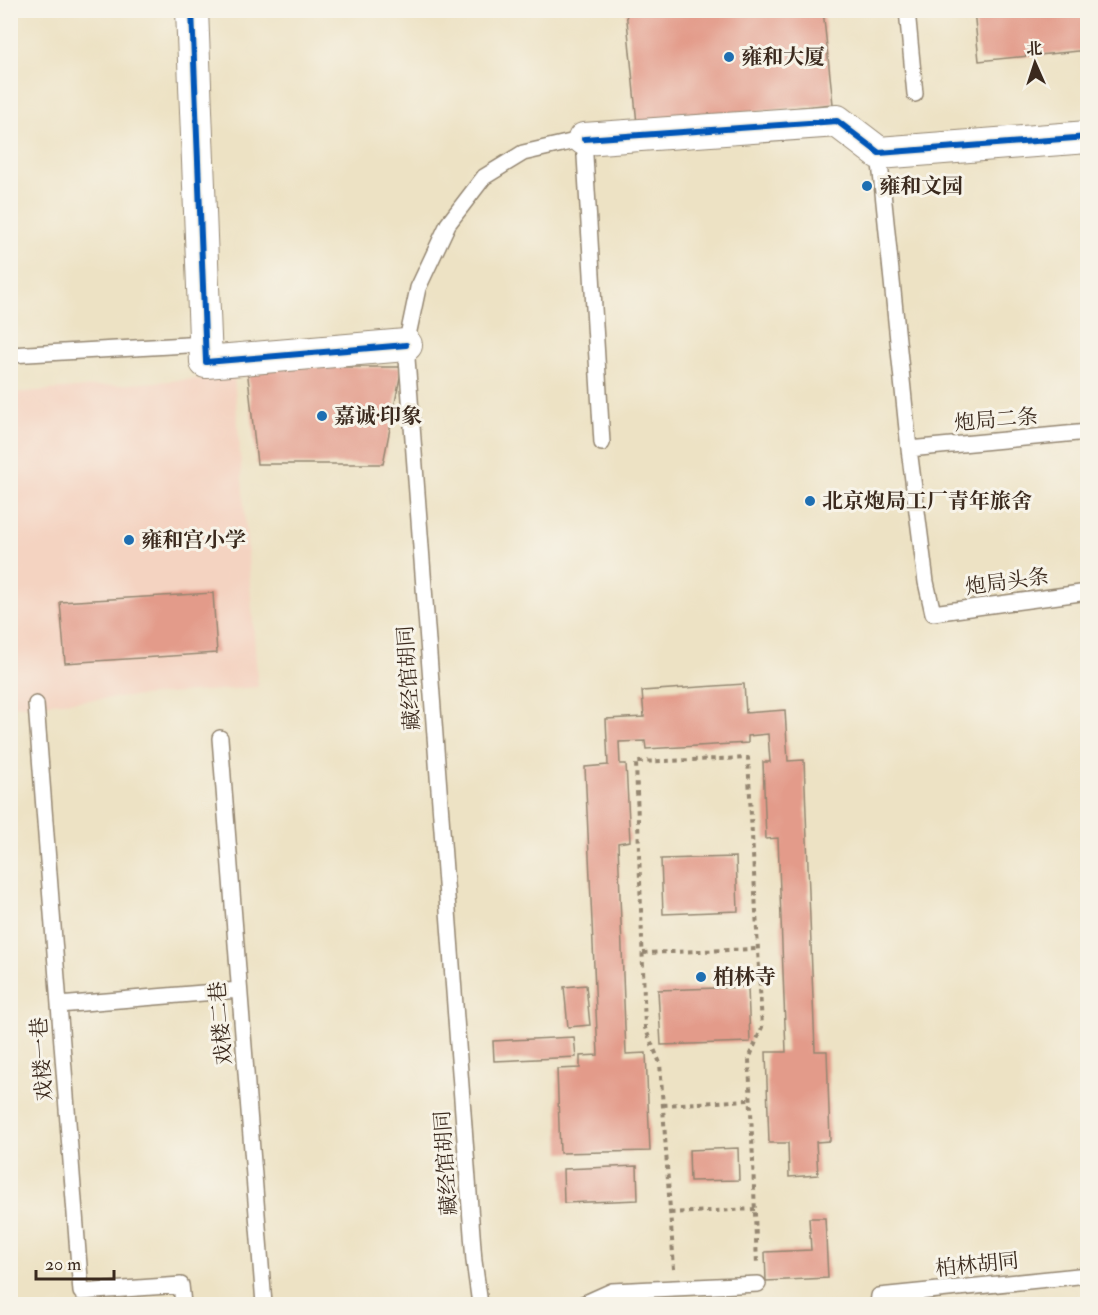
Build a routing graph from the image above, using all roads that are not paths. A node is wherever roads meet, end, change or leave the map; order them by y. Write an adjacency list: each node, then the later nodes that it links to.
1 (192, 10): 7 (street)
2 (907, 10): 3 (lane)
3 (915, 94)
4 (1088, 137): 6 (street)
5 (585, 139): 6 (street); 8 (lane, 藏经馆胡同); 11 (lane)
6 (879, 153): 12 (lane)
7 (205, 344): 8 (street); 9 (lane)
8 (406, 345): 22 (lane, 藏经馆胡同)
9 (10, 355)
10 (1088, 432): 12 (lane, 炮局二条)
11 (602, 443)
12 (909, 448): 13 (lane, 炮局头条)
13 (1088, 592)
14 (36, 704): 17 (lane, 戏楼一巷)
15 (220, 738): 16 (lane, 戏楼二巷)
16 (239, 990): 17 (lane); 21 (lane, 戏楼二巷)
17 (59, 1005): 20 (lane, 戏楼一巷)
18 (1088, 1275): 24 (lane, 柏林胡同)
19 (758, 1284): 23 (lane)
20 (183, 1305)
21 (264, 1305)
22 (480, 1305)
23 (583, 1305)
24 (878, 1305)

